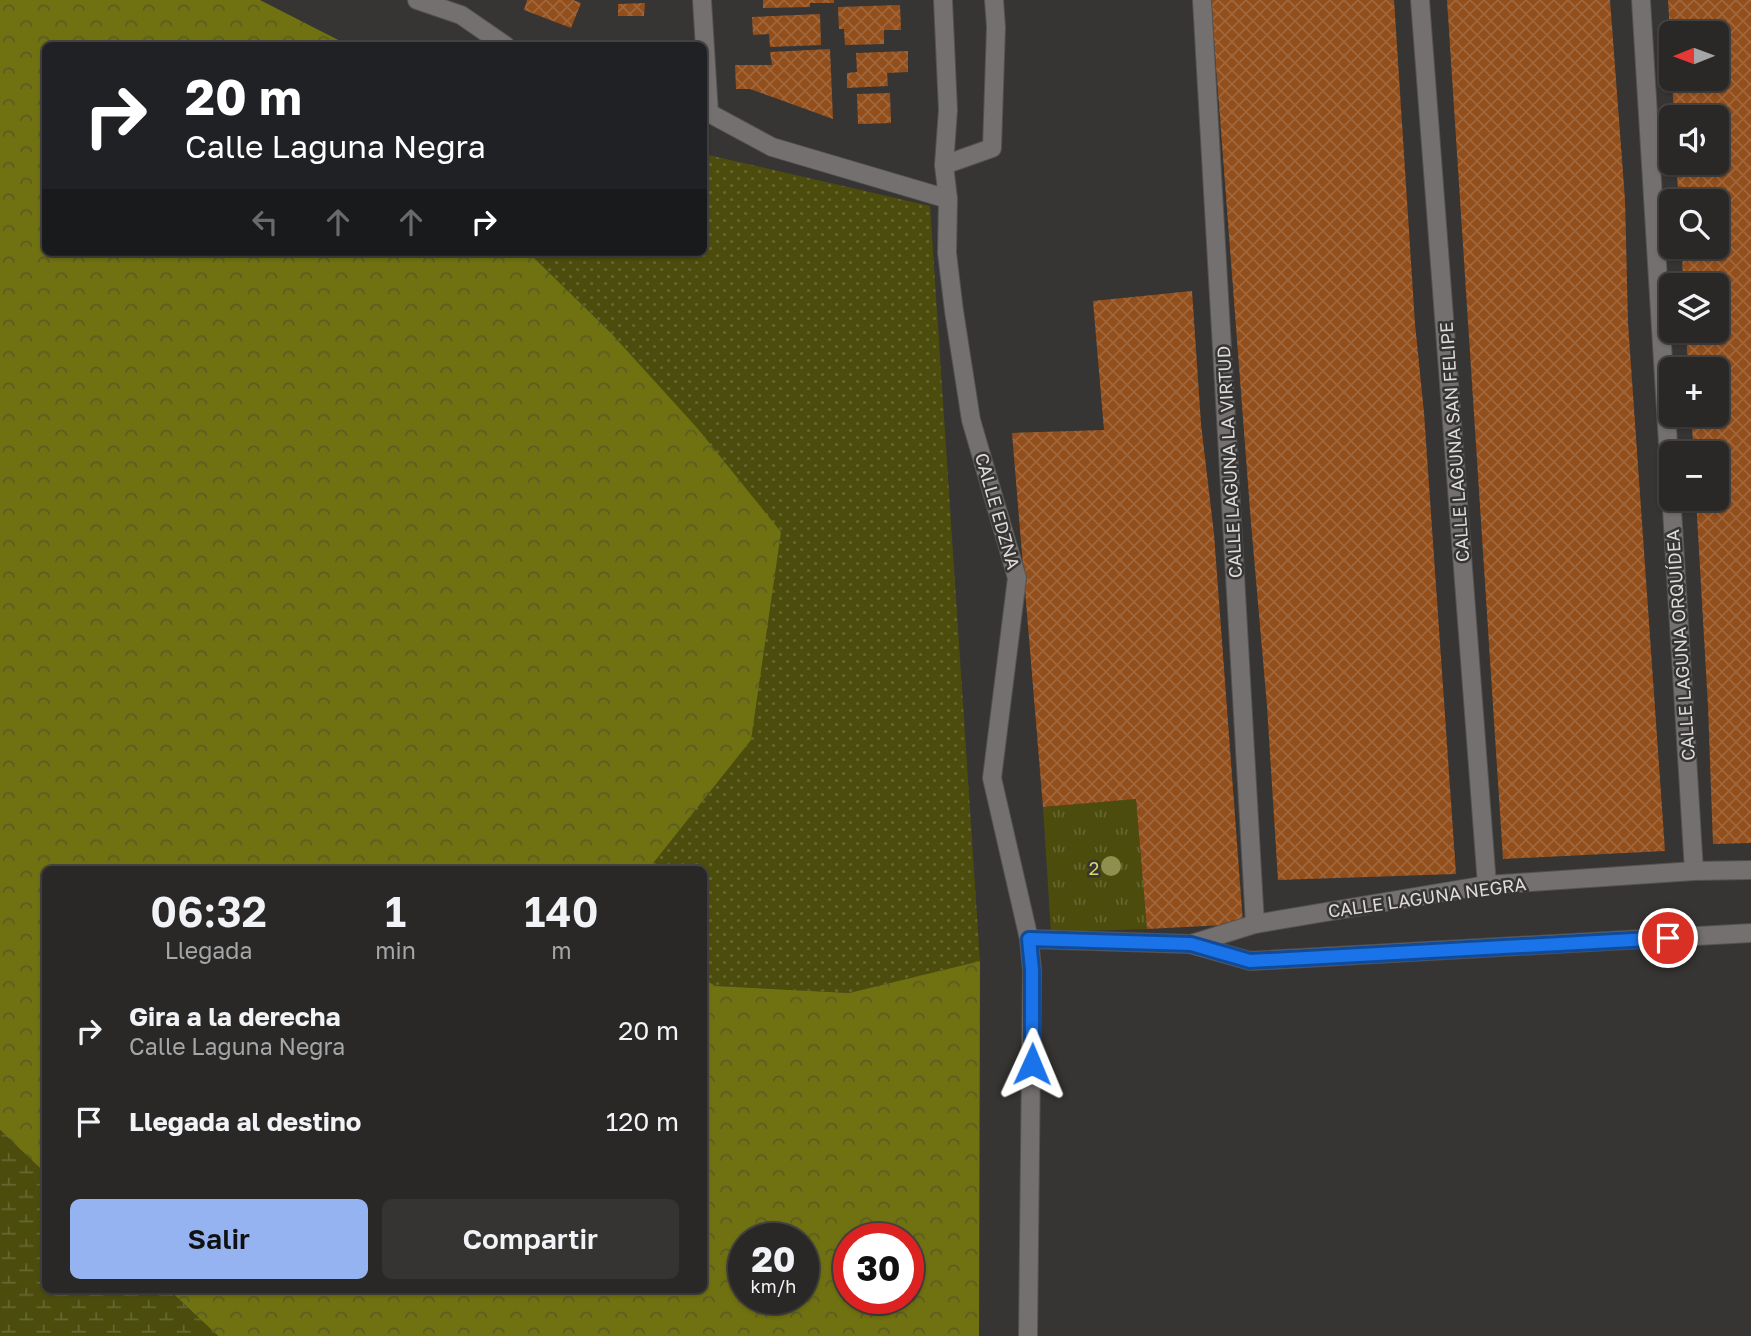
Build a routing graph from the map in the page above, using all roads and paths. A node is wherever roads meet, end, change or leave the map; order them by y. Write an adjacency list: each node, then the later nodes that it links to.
1 (417, 0): 8 (street)
2 (702, 0): 10 (street)
3 (943, 0): 12 (street, CALLE EDZNA)
4 (994, 0): 12 (street)
5 (1202, 0): 17 (street, CALLE LAGUNA LA VIRTUD)
6 (1420, 0): 16 (street, CALLE LAGUNA SAN FELIPE)
7 (1641, 0): 15 (street, CALLE LAGUNA ORQUÍDEA)
8 (461, 8): 9 (street)
9 (501, 42)
10 (703, 42)
11 (707, 114): 13 (street)
12 (944, 165): 13 (street, CALLE EDZNA)
13 (948, 199): 19 (street, CALLE EDZNA)
14 (1751, 870): 15 (street, CALLE LAGUNA NEGRA)
15 (1694, 871): 16 (street, CALLE LAGUNA NEGRA)
16 (1487, 885): 17 (street, CALLE LAGUNA NEGRA)
17 (1255, 924): 20 (street, CALLE LAGUNA NEGRA)
18 (1751, 933): 20 (street, CALLE LAGUNA NEGRA)
19 (1029, 939): 20 (street, CALLE LAGUNA NEGRA); 21 (street, CALLE EDZNA)
20 (1191, 944)
21 (1027, 1336)

